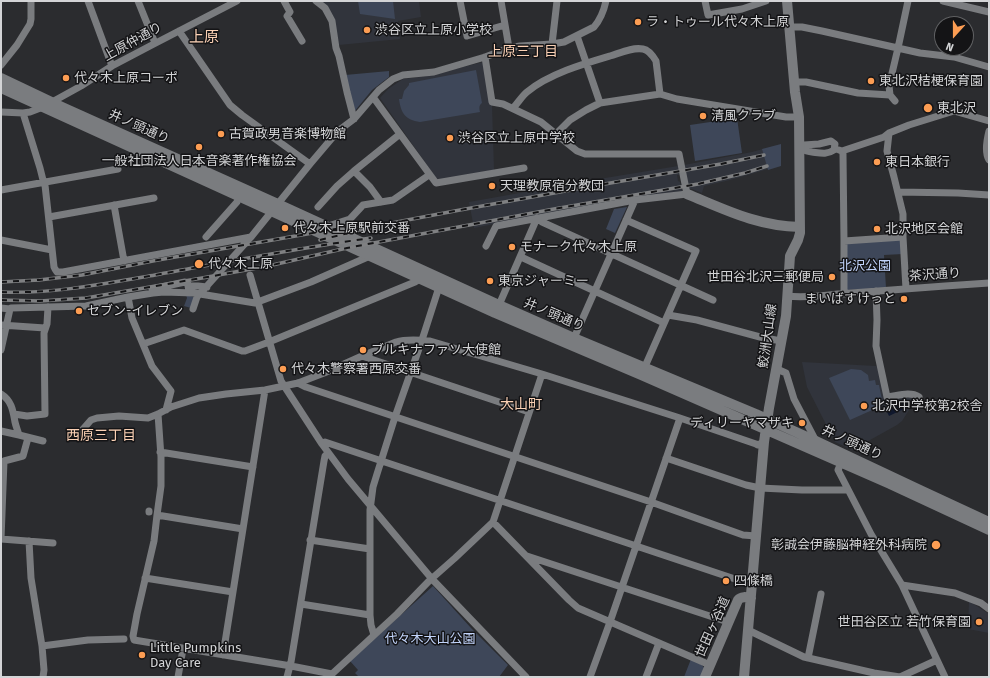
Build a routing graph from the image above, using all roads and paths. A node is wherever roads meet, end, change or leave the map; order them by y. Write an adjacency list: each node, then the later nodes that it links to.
1 (31, 1): 28 (street)
2 (88, 1): 29 (street)
3 (138, 1): 22 (street)
4 (237, 1): 19 (street, 上原仲通り)
5 (284, 1): 21 (street)
6 (316, 1): 45 (street)
7 (460, 1): 17 (street)
8 (501, 1): 17 (street)
9 (557, 1): 23 (street)
10 (606, 1): 20 (street)
11 (705, 1): 12 (street)
12 (766, 1)
13 (787, 1): 18 (main road, 鮫洲大山線)
14 (908, 1): 25 (street)
15 (944, 1): 16 (street)
16 (989, 12)
17 (505, 25): 24 (street)
18 (790, 27): 25 (street); 32 (main road, 鮫洲大山線)
19 (179, 31): 22 (street, 上原仲通り); 56 (street)
20 (577, 36): 23 (street); 27 (street)
21 (302, 41)
22 (156, 43): 29 (street, 上原仲通り)
23 (552, 44): 24 (street)
24 (509, 48): 26 (street)
25 (898, 48): 30 (street); 35 (street)
26 (485, 57): 36 (street); 41 (street)
27 (586, 63): 34 (street); 39 (street); 41 (street)
28 (1, 66)
29 (112, 66): 38 (street, 上原仲通り)
30 (989, 67)
31 (1, 78): 38 (main road, 井ノ頭通り)
32 (794, 82): 35 (street); 44 (main road, 鮫洲大山線)
33 (1, 88): 40 (main road, 井ノ頭通り)
34 (660, 94): 39 (street); 44 (street)
35 (890, 95): 37 (street)
36 (374, 97): 45 (street); 49 (street)
37 (895, 101)
38 (53, 102): 40 (street, 上原仲通り); 72 (main road, 井ノ頭通り)
39 (600, 103): 50 (street)
40 (43, 107): 43 (street, 上原仲通り); 66 (main road, 井ノ頭通り)
41 (513, 108): 50 (street)
42 (1, 112): 43 (street, 上原仲通り)
43 (23, 113): 61 (street)
44 (799, 117): 52 (main road, 鮫洲大山線)
45 (354, 119): 56 (street)
46 (989, 122): 48 (street)
47 (989, 131): 55 (street)
48 (889, 133): 53 (street); 63 (street)
49 (400, 134): 59 (street); 60 (street)
50 (556, 134): 64 (street)
51 (819, 144): 52 (street); 53 (street); 54 (street)
52 (800, 148): 54 (street); 77 (main road, 鮫洲大山線)
53 (838, 150): 54 (street); 82 (street)
54 (819, 154)
55 (989, 160)
56 (310, 164): 72 (street)
57 (524, 168): 60 (street)
58 (118, 169): 61 (street)
59 (354, 171): 69 (street); 71 (street)
60 (430, 175): 69 (street)
61 (44, 183): 62 (street); 73 (street)
62 (1, 190)
63 (898, 192): 65 (street); 80 (street)
64 (687, 194): 68 (street); 77 (main road)
65 (989, 195)
66 (237, 196): 72 (main road, 井ノ頭通り); 78 (street)
67 (154, 198): 70 (street)
68 (635, 200): 74 (street); 75 (street)
69 (381, 202): 76 (street)
70 (114, 205): 73 (street); 88 (street)
71 (318, 207)
72 (275, 208): 76 (main road, 井ノ頭通り); 79 (street); 86 (main road, 井ノ頭通り)
73 (49, 217): 84 (street)
74 (538, 218): 83 (street); 85 (street); 87 (street)
75 (626, 220): 85 (street); 93 (street)
76 (328, 226): 91 (main road, 井ノ頭通り)
77 (800, 227): 102 (main road, 鮫洲大山線)
78 (206, 237)
79 (252, 237): 88 (street); 94 (street)
80 (903, 237): 82 (street); 97 (street)
81 (1, 240): 84 (street)
82 (844, 241): 101 (street)
83 (486, 246)
84 (52, 250): 88 (street)
85 (611, 253): 93 (street); 98 (street)
86 (370, 256): 90 (main road, 井ノ頭通り); 105 (street)
87 (521, 256): 98 (street); 106 (street)
88 (124, 260)
89 (250, 275): 105 (street)
90 (420, 279): 91 (main road, 井ノ頭通り); 118 (street)
91 (440, 283): 106 (main road, 井ノ頭通り); 116 (street); 123 (main road, 井ノ頭通り)
92 (989, 283): 97 (street, 茶沢通り)
93 (681, 285): 104 (street); 111 (street)
94 (207, 287): 96 (street); 100 (street)
95 (152, 289): 96 (street)
96 (188, 289): 100 (street); 103 (street)
97 (906, 289): 99 (street, 茶沢通り)
98 (595, 291): 112 (street); 115 (street)
99 (876, 291): 101 (street, 茶沢通り); 130 (street)
100 (201, 294): 105 (street); 110 (street)
101 (844, 294): 102 (street, 茶沢通り)
102 (787, 296): 117 (main road, 鮫洲大山線)
103 (128, 297): 107 (street); 119 (street)
104 (713, 300)
105 (258, 303): 118 (street)
106 (500, 305): 115 (main road, 井ノ頭通り)
107 (48, 307): 109 (street); 114 (street)
108 (1, 308): 109 (street)
109 (10, 309): 113 (street)
110 (193, 309)
111 (668, 315): 112 (street); 117 (street)
112 (664, 323): 123 (street)
113 (4, 325): 114 (street); 120 (street)
114 (45, 328): 133 (street)
115 (574, 338): 123 (main road, 井ノ頭通り)
116 (422, 340): 121 (street); 124 (street); 125 (street)
117 (781, 341): 122 (main road, 鮫洲大山線)
118 (269, 342): 119 (street); 127 (street)
119 (143, 344): 131 (street)
120 (1, 350)
121 (362, 356): 124 (street); 126 (street)
122 (777, 370): 137 (main road, 鮫洲大山線); 143 (street)
123 (643, 371): 137 (main road, 井ノ頭通り); 138 (main road, 井ノ頭通り)
124 (411, 372): 132 (street); 135 (street)
125 (542, 374): 132 (street); 136 (street)
126 (298, 383): 127 (street); 135 (street)
127 (284, 386): 128 (street); 146 (street)
128 (265, 390): 131 (street); 153 (street)
129 (1, 394): 133 (street)
130 (919, 397)
131 (166, 410): 134 (street)
132 (530, 412): 149 (street)
133 (14, 414): 140 (street)
134 (158, 414): 141 (street); 147 (street)
135 (395, 417): 149 (street); 151 (street)
136 (680, 418): 145 (street); 150 (street)
137 (768, 419): 138 (main road, 鮫洲大山線); 143 (main road, 井ノ頭通り)
138 (766, 430): 145 (main road, 鮫洲大山線); 152 (main road, 井ノ頭通り)
139 (1, 431): 140 (street)
140 (20, 435): 142 (street)
141 (77, 436)
142 (28, 438): 144 (street); 165 (street)
143 (816, 440): 161 (main road, 井ノ頭通り)
144 (43, 441)
145 (764, 442): 154 (main road, 鮫洲大山線)
146 (322, 444): 148 (street); 151 (street)
147 (160, 452): 153 (street); 159 (street)
148 (328, 453): 158 (street); 166 (street)
149 (514, 457): 156 (street); 157 (street)
150 (666, 458): 154 (street); 157 (street)
151 (381, 460): 156 (street); 158 (street)
152 (841, 463): 155 (street); 163 (main road, 井ノ頭通り)
153 (253, 467): 162 (street)
154 (760, 488): 155 (street); 164 (main road, 鮫洲大山線)
155 (848, 490): 175 (street)
156 (500, 500): 160 (street); 169 (street)
157 (651, 502): 164 (street); 169 (street)
158 (370, 505): 170 (street); 173 (street)
159 (157, 515): 162 (street); 172 (street)
160 (493, 522): 171 (street); 173 (street)
161 (989, 522)
162 (243, 529): 177 (street)
163 (989, 530)
164 (756, 536): 174 (main road, 鮫洲大山線)
165 (1, 539): 167 (street)
166 (310, 540): 170 (street); 180 (street)
167 (29, 541): 168 (street); 189 (street)
168 (53, 543)
169 (636, 546): 174 (street); 176 (street)
170 (370, 549): 182 (street)
171 (525, 555): 176 (street); 183 (street)
172 (145, 578): 177 (street); 190 (street)
173 (432, 579): 186 (street); 200 (street)
174 (752, 583): 179 (main road, 鮫洲大山線)
175 (902, 585): 181 (street); 193 (street)
176 (622, 587): 183 (street); 184 (street)
177 (233, 592): 191 (street)
178 (821, 594): 192 (street)
179 (751, 598): 184 (main road, 世田ヶ谷道); 185 (main road, 鮫洲大山線)
180 (301, 604): 182 (street); 195 (street)
181 (989, 609)
182 (370, 615): 186 (street)
183 (610, 622): 188 (street); 201 (street)
184 (728, 622): 194 (main road, 世田ヶ谷道)
185 (748, 630): 192 (street); 204 (main road, 鮫洲大山線)
186 (374, 635): 195 (street)
187 (124, 639): 189 (street)
188 (659, 642): 194 (street); 202 (street)
189 (42, 646): 197 (street)
190 (183, 649): 191 (street); 198 (street)
191 (223, 655): 195 (street)
192 (808, 658): 196 (street)
193 (937, 660): 196 (street); 205 (street)
194 (710, 665): 203 (main road, 世田ヶ谷道)
195 (290, 666): 199 (street)
196 (874, 675)
197 (44, 677)
198 (178, 677)
199 (287, 677)
200 (526, 677)
201 (590, 677)
202 (646, 677)
203 (705, 677)
204 (744, 677)
205 (944, 677)

